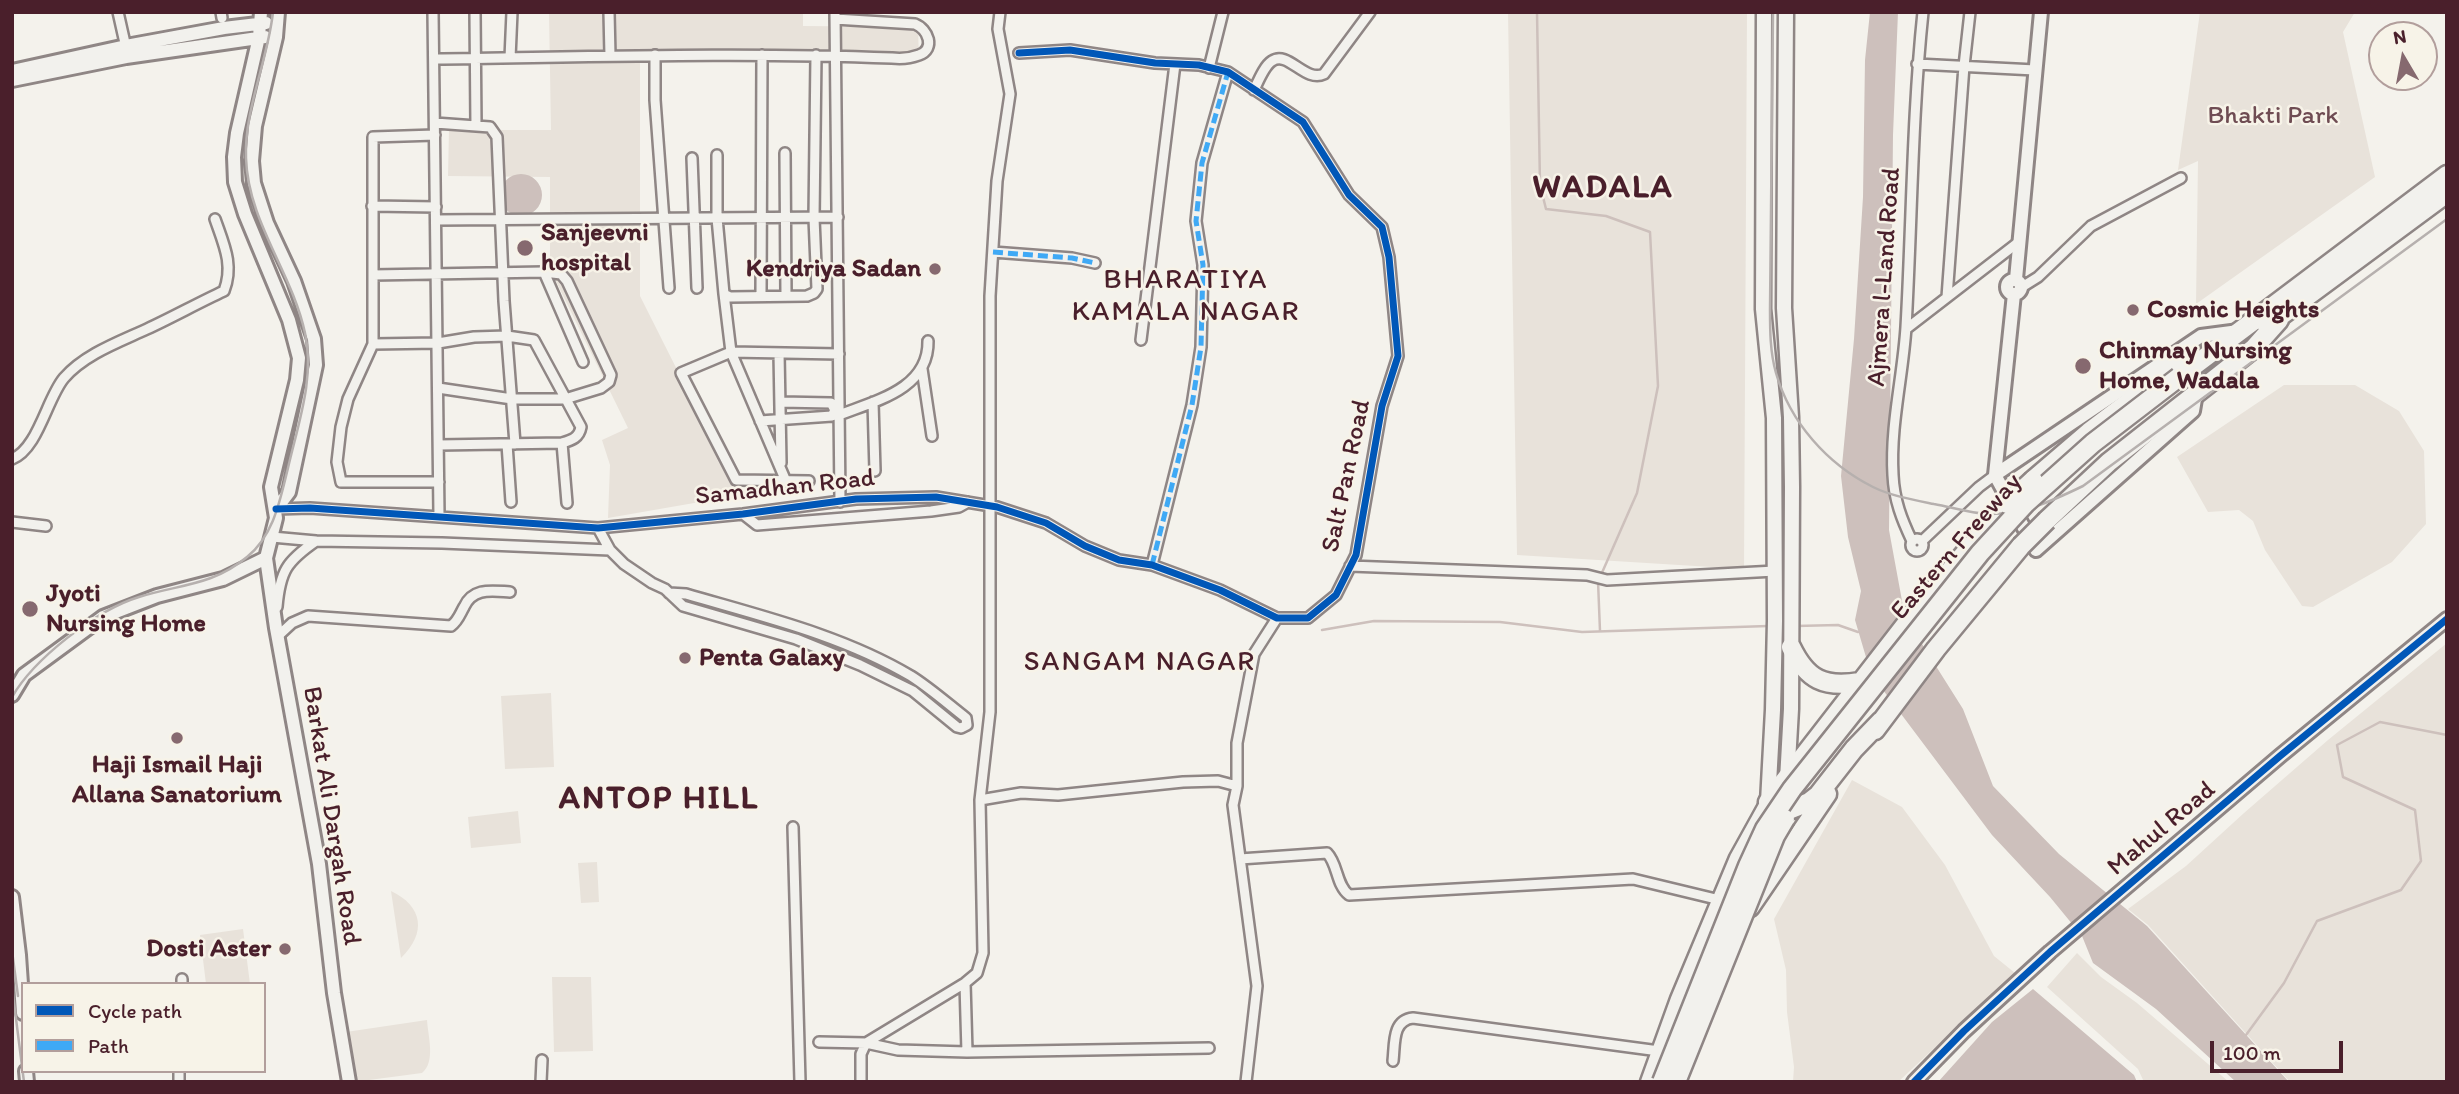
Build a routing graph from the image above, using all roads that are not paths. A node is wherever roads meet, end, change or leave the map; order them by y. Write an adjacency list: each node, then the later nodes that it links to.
1 (118, 12): 19 (street)
2 (433, 12): 28 (street)
3 (475, 12): 26 (street)
4 (512, 12): 27 (street)
5 (609, 12): 25 (street)
6 (1000, 12): 61 (street)
7 (1223, 12): 33 (street)
8 (1370, 12): 38 (street)
9 (1765, 12): 95 (main road)
10 (1786, 12): 93 (main road)
11 (1923, 12): 30 (street, Ajmera l-Land Road)
12 (1970, 12): 31 (street)
13 (2041, 12): 34 (street)
14 (835, 15): 24 (street); 24 (street)
15 (260, 18): 16 (street); 17 (street); 19 (street)
16 (278, 18): 18 (street)
17 (259, 37): 18 (street); 19 (street); 108 (street)
18 (276, 37): 111 (street)
19 (127, 51): 32 (street)
20 (1019, 54): 29 (street, Salt Pan Road)
21 (655, 55): 22 (street); 25 (street); 51 (street)
22 (762, 55): 23 (street); 50 (street)
23 (816, 55): 24 (street); 55 (street)
24 (836, 56): 52 (street)
25 (610, 57): 27 (street)
26 (476, 58): 27 (street); 28 (street); 40 (street)
27 (510, 58)
28 (434, 59): 39 (street)
29 (1175, 64): 33 (street, Salt Pan Road); 77 (street)
30 (1917, 64): 31 (street); 74 (street, Ajmera l-Land Road)
31 (1964, 66): 34 (street); 73 (street)
32 (52, 67): 35 (street); 37 (street)
33 (1209, 68): 36 (street, Salt Pan Road)
34 (2035, 69): 60 (street)
35 (12, 71)
36 (1228, 72): 38 (street, Salt Pan Road); 128 (street)
37 (12, 80)
38 (1254, 90): 129 (street, Salt Pan Road)
39 (435, 123): 40 (street); 41 (street)
40 (476, 126): 57 (street)
41 (435, 135): 48 (street); 49 (street)
42 (785, 153): 54 (street)
43 (717, 155): 53 (street)
44 (692, 158): 58 (street)
45 (2447, 175): 75 (highway, Eastern Freeway)
46 (2181, 178): 67 (street)
47 (2447, 193): 86 (highway, Eastern Freeway)
48 (372, 206): 49 (street); 66 (street)
49 (436, 207): 59 (street)
50 (762, 216): 53 (street); 54 (street); 71 (street)
51 (664, 217): 57 (street); 58 (street); 68 (street)
52 (838, 217): 55 (street); 83 (street)
53 (717, 218): 58 (street); 70 (street)
54 (786, 218): 55 (street); 72 (street)
55 (814, 218): 72 (street)
56 (215, 219): 101 (street)
57 (501, 219): 59 (street); 63 (street)
58 (696, 219): 69 (street)
59 (436, 220): 65 (street)
60 (2020, 241): 67 (street); 73 (street)
61 (993, 252): 62 (street); 116 (street)
62 (1095, 263)
63 (503, 272): 64 (street); 65 (street); 76 (street)
64 (544, 272): 84 (street); 89 (street)
65 (437, 274): 66 (street); 79 (street)
66 (373, 275): 80 (street)
67 (2017, 287): 104 (street)
68 (669, 288)
69 (697, 288)
70 (724, 294): 71 (street); 81 (street)
71 (761, 295): 72 (street)
72 (786, 295)
73 (1947, 297): 74 (street)
74 (1906, 329): 104 (street, Ajmera l-Land Road)
75 (2236, 334): 86 (highway, Eastern Freeway); 104 (street); 139 (highway, bridge)
76 (507, 336): 79 (street); 88 (street); 89 (street)
77 (1141, 340)
78 (928, 341): 85 (street)
79 (438, 343): 80 (street); 87 (street)
80 (373, 344): 107 (street)
81 (731, 352): 82 (street); 96 (street); 105 (street)
82 (779, 353): 83 (street); 91 (street)
83 (839, 354): 92 (street)
84 (583, 362)
85 (922, 369): 90 (street); 97 (street)
86 (2187, 385): 125 (highway, bridge); 125 (street); 167 (highway, Eastern Freeway, bridge); 168 (highway, Eastern Freeway, bridge)
87 (438, 388): 88 (street); 100 (street)
88 (512, 399): 89 (street); 99 (street)
89 (565, 399): 98 (street)
90 (873, 401): 92 (street); 103 (street)
91 (780, 402): 94 (street); 94 (street)
92 (839, 415): 113 (street)
93 (1791, 417): 95 (main road); 109 (main road)
94 (781, 418): 96 (street); 102 (street)
95 (1774, 418): 110 (main road)
96 (760, 421): 102 (street)
97 (932, 436)
98 (562, 443): 99 (street); 115 (street)
99 (511, 444): 100 (street); 112 (street)
100 (439, 445): 107 (street)
101 (12, 459)
102 (781, 466): 105 (street)
103 (875, 471)
104 (1995, 475): 125 (street)
105 (785, 479): 106 (street)
106 (809, 481)
107 (439, 482): 119 (street)
108 (271, 487): 111 (street); 117 (street)
109 (1792, 487): 110 (main road); 136 (main road)
110 (1775, 488): 130 (main road)
111 (289, 492): 117 (street)
112 (512, 502)
113 (840, 502): 114 (street, Samadhan Road); 118 (street, Samadhan Road)
114 (968, 502): 116 (street, Samadhan Road); 118 (street)
115 (567, 503)
116 (991, 506): 128 (street, Samadhan Road); 144 (street)
117 (276, 509): 119 (street, Samadhan Road); 123 (street)
118 (743, 514): 122 (street, Samadhan Road)
119 (439, 516): 122 (street, Samadhan Road)
120 (12, 523): 121 (street)
121 (46, 526)
122 (598, 528): 126 (street)
123 (272, 537): 124 (street); 127 (street)
124 (316, 541): 126 (street); 135 (street)
125 (2028, 548): 141 (highway)
126 (610, 550): 132 (street)
127 (266, 558): 135 (street, Barkat Ali Dargah Road); 140 (street)
128 (1153, 565): 133 (street, Samadhan Road)
129 (1350, 566): 130 (street); 133 (street, Salt Pan Road)
130 (1775, 572): 145 (main road)
131 (510, 592): 135 (street)
132 (669, 593): 137 (street); 138 (street)
133 (1276, 618): 143 (street)
134 (2447, 619): 169 (street, Mahul Road)
135 (277, 632): 161 (street, Barkat Ali Dargah Road)
136 (1791, 634): 139 (highway); 142 (main road)
137 (840, 643): 138 (street); 138 (street)
138 (834, 654)
139 (1862, 679): 142 (highway)
140 (12, 695)
141 (1881, 721): 146 (highway); 151 (highway)
142 (1787, 776): 145 (highway); 146 (main road)
143 (1237, 786): 144 (street); 148 (street)
144 (980, 800): 152 (street)
145 (1768, 802): 146 (highway); 150 (main road)
146 (1784, 812): 151 (main road)
147 (793, 827): 163 (street)
148 (1240, 859): 150 (street); 165 (street)
149 (12, 897): 153 (street)
150 (1720, 900): 157 (main road)
151 (1732, 924): 168 (main road)
152 (965, 983): 155 (street); 158 (street)
153 (21, 984)
154 (819, 1042): 155 (street)
155 (866, 1043): 158 (street); 164 (street)
156 (1209, 1048): 158 (street)
157 (1659, 1051): 160 (street); 166 (main road)
158 (967, 1052)
159 (542, 1060): 162 (street)
160 (1393, 1061)
161 (349, 1082)
162 (541, 1082)
163 (800, 1082)
164 (861, 1082)
165 (1245, 1082)
166 (1648, 1082)
167 (1662, 1082)
168 (1676, 1082)
169 (1914, 1082)

